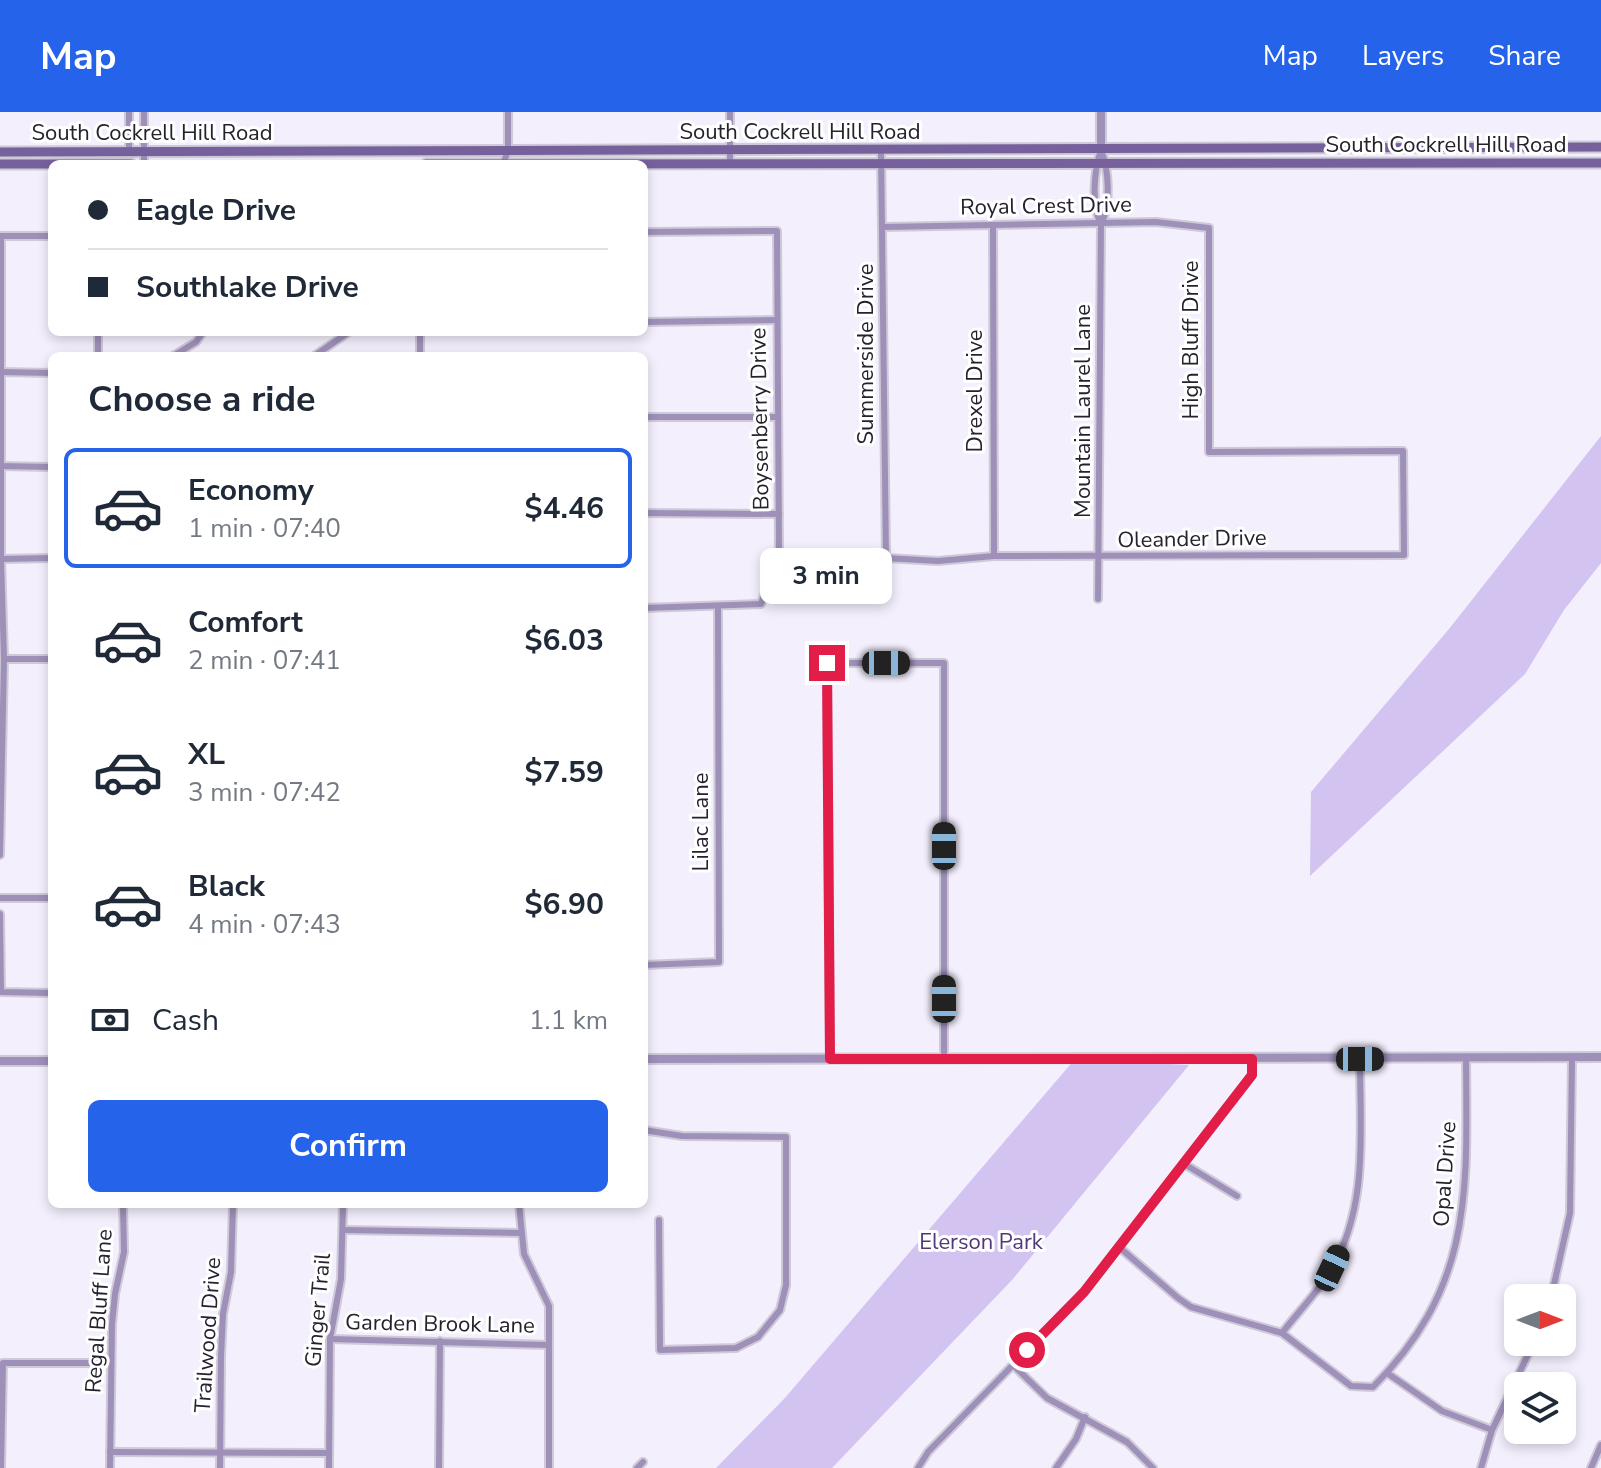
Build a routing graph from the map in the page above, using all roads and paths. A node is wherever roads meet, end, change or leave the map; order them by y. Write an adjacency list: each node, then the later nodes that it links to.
1 (129, 112): 10 (street)
2 (144, 112): 11 (street)
3 (508, 112): 13 (street)
4 (730, 112): 7 (street)
5 (1101, 112): 9 (street, Mountain Laurel Lane)
6 (1601, 147): 9 (main road, South Cockrell Hill Road)
7 (730, 150): 8 (main road, South Cockrell Hill Road); 13 (main road, South Cockrell Hill Road); 24 (street)
8 (881, 150): 9 (main road, South Cockrell Hill Road); 25 (street, Summerside Drive)
9 (1101, 150): 26 (street, Mountain Laurel Lane)
10 (129, 151): 11 (main road, South Cockrell Hill Road); 14 (main road, South Cockrell Hill Road); 15 (street)
11 (144, 151): 12 (main road, South Cockrell Hill Road); 16 (street)
12 (310, 151): 13 (main road, South Cockrell Hill Road); 17 (main road)
13 (508, 151): 18 (street); 19 (street)
14 (0, 152)
15 (130, 160)
16 (144, 160)
17 (310, 160)
18 (505, 160)
19 (514, 160)
20 (1601, 163): 26 (main road, South Cockrell Hill Road)
21 (0, 164): 22 (main road, South Cockrell Hill Road)
22 (48, 164)
23 (648, 164): 24 (main road, South Cockrell Hill Road)
24 (730, 164): 25 (main road, South Cockrell Hill Road)
25 (881, 164): 26 (main road, South Cockrell Hill Road); 29 (street, Summerside Drive)
26 (1101, 164): 27 (street, Mountain Laurel Lane)
27 (1101, 224): 28 (street, Royal Crest Drive); 30 (street, Royal Crest Drive); 52 (street, Mountain Laurel Lane)
28 (993, 225): 29 (street, Royal Crest Drive); 49 (street, Drexel Drive)
29 (884, 227): 51 (street, Summerside Drive)
30 (1209, 228): 48 (street, High Bluff Drive)
31 (648, 232): 34 (street, Boysenberry Drive)
32 (1, 236): 33 (street); 40 (street)
33 (48, 236)
34 (777, 320): 35 (street); 43 (street, Boysenberry Drive)
35 (648, 322)
36 (200, 336): 38 (street)
37 (343, 336): 39 (street)
38 (180, 352)
39 (320, 352)
40 (1, 372): 41 (street); 44 (street)
41 (48, 373)
42 (648, 417): 43 (street)
43 (777, 417): 47 (street, Boysenberry Drive)
44 (0, 466): 45 (street); 53 (street)
45 (48, 467)
46 (648, 513): 47 (street)
47 (779, 514): 55 (street, Boysenberry Drive)
48 (1404, 555): 52 (street, Oleander Drive)
49 (994, 556): 51 (street, Oleander Drive); 52 (street, Oleander Drive)
50 (48, 558): 53 (street)
51 (886, 558)
52 (1100, 558): 54 (street, Mountain Laurel Lane)
53 (1, 559): 57 (street)
54 (1098, 599)
55 (718, 607): 56 (street); 64 (street, Lilac Lane)
56 (648, 608)
57 (4, 659): 58 (street); 59 (street)
58 (48, 659)
59 (0, 807): 60 (street)
60 (0, 855)
61 (0, 898): 62 (street)
62 (48, 898)
63 (0, 914): 65 (street)
64 (648, 965)
65 (1, 992): 66 (street)
66 (48, 993)
67 (1601, 1057): 68 (street)
68 (1572, 1058): 74 (street); 88 (street)
69 (648, 1059): 70 (street)
70 (830, 1059): 71 (street); 71 (street)
71 (944, 1059): 72 (street)
72 (1252, 1059): 73 (street); 78 (street)
73 (1360, 1059): 74 (street); 89 (street)
74 (1466, 1059): 96 (street, Opal Drive)
75 (0, 1061): 76 (street)
76 (48, 1061)
77 (648, 1131): 84 (street)
78 (1186, 1165): 79 (street); 87 (street)
79 (1237, 1196)
80 (123, 1208): 94 (street, Regal Bluff Lane)
81 (233, 1208): 101 (street, Trailwood Drive)
82 (343, 1208): 85 (street, Ginger Trail)
83 (519, 1208): 86 (street)
84 (659, 1220)
85 (343, 1230): 86 (street); 90 (street, Ginger Trail)
86 (520, 1233): 92 (street)
87 (1119, 1247): 89 (street); 95 (street)
88 (1554, 1284)
89 (1282, 1333): 96 (street)
90 (330, 1339): 91 (street, Garden Brook Lane); 102 (street, Ginger Trail)
91 (440, 1341): 92 (street, Garden Brook Lane); 108 (street)
92 (549, 1345): 109 (street)
93 (1527, 1356): 98 (street)
94 (111, 1363): 100 (street, Regal Bluff Lane); 104 (street)
95 (1013, 1365): 97 (street); 111 (street)
96 (1387, 1373): 98 (street)
97 (1085, 1417): 112 (street); 113 (street)
98 (1492, 1430): 114 (street)
99 (1601, 1445): 115 (street)
100 (110, 1452): 101 (street); 105 (street, Regal Bluff Lane)
101 (220, 1453): 102 (street); 106 (street, Trailwood Drive)
102 (329, 1453): 107 (street, Ginger Trail)
103 (643, 1462): 110 (street)
104 (1, 1468)
105 (110, 1468)
106 (220, 1468)
107 (329, 1468)
108 (439, 1468)
109 (549, 1468)
110 (637, 1468)
111 (918, 1468)
112 (1056, 1468)
113 (1153, 1468)
114 (1481, 1468)
115 (1591, 1468)

